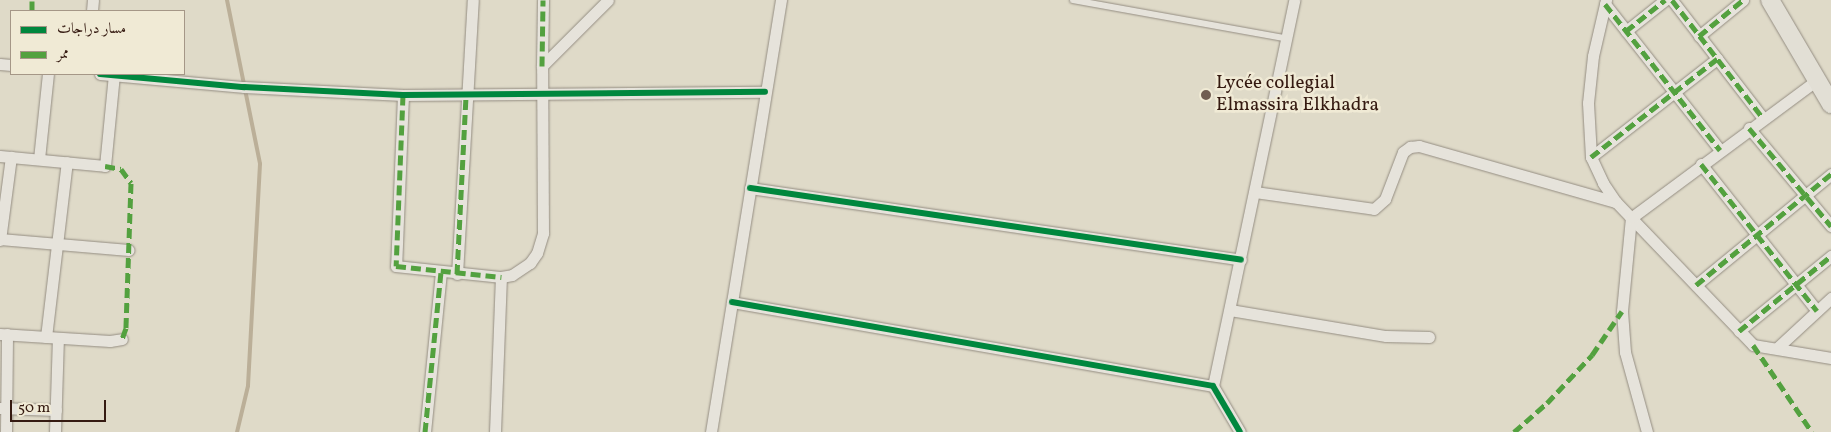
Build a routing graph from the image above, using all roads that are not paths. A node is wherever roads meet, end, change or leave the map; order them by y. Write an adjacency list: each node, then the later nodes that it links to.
1 (462, 0): 2 (street)
2 (472, 0): 24 (street)
3 (543, 0): 17 (street)
4 (608, 0): 17 (street)
5 (781, 0): 21 (street)
6 (1073, 0): 15 (lane)
7 (1294, 0): 15 (street)
8 (1665, 0): 13 (street)
9 (1672, 0): 14 (street)
10 (1743, 0): 14 (street)
11 (1770, 0): 20 (main road)
12 (1605, 2): 13 (street); 31 (street)
13 (1626, 31): 22 (street)
14 (1699, 36): 16 (street)
15 (1284, 38): 37 (street)
16 (1717, 59): 22 (street); 27 (street)
17 (542, 66): 25 (street)
18 (48, 75): 32 (street)
19 (114, 75): 23 (street); 33 (street)
20 (1818, 79): 26 (main road); 27 (street)
21 (765, 92): 25 (street); 36 (street)
22 (1674, 94): 29 (street); 31 (street)
23 (403, 95): 24 (street); 48 (street)
24 (466, 95): 25 (street); 49 (street)
25 (541, 96): 50 (street)
26 (1831, 104)
27 (1763, 118): 28 (street)
28 (1749, 128): 29 (street); 38 (street)
29 (1720, 150): 34 (street)
30 (5, 156): 32 (street); 43 (street)
31 (1591, 157): 39 (street)
32 (39, 159): 33 (street)
33 (67, 162): 44 (street)
34 (1701, 164): 40 (street); 42 (street)
35 (1831, 174): 38 (street)
36 (750, 188): 47 (street); 54 (street)
37 (1255, 192): 39 (street); 47 (street)
38 (1805, 195): 41 (street); 42 (street)
39 (1616, 202): 40 (street)
40 (1631, 218): 52 (street); 73 (street)
41 (1831, 226)
42 (1758, 236): 51 (street); 52 (street)
43 (0, 239): 44 (street)
44 (57, 243): 45 (street); 60 (street)
45 (129, 250)
46 (1831, 256): 51 (street)
47 (1241, 260): 55 (street)
48 (441, 273): 49 (street); 69 (street)
49 (457, 274): 50 (street)
50 (501, 277): 70 (street)
51 (1796, 284): 56 (street); 57 (street)
52 (1696, 285): 57 (street)
53 (1831, 298): 56 (street)
54 (732, 302): 64 (street); 71 (street)
55 (1230, 310): 59 (street); 64 (street)
56 (1817, 310): 62 (street)
57 (1739, 331): 62 (street)
58 (4, 334): 60 (street); 65 (street)
59 (1429, 337)
60 (52, 338): 61 (street); 66 (street)
61 (122, 338)
62 (1777, 348): 63 (street)
63 (1831, 358)
64 (1213, 386): 72 (street)
65 (3, 408): 66 (street); 67 (street)
66 (56, 410): 68 (street)
67 (6, 432)
68 (55, 432)
69 (425, 432)
70 (495, 432)
71 (711, 432)
72 (1240, 432)
73 (1647, 432)

